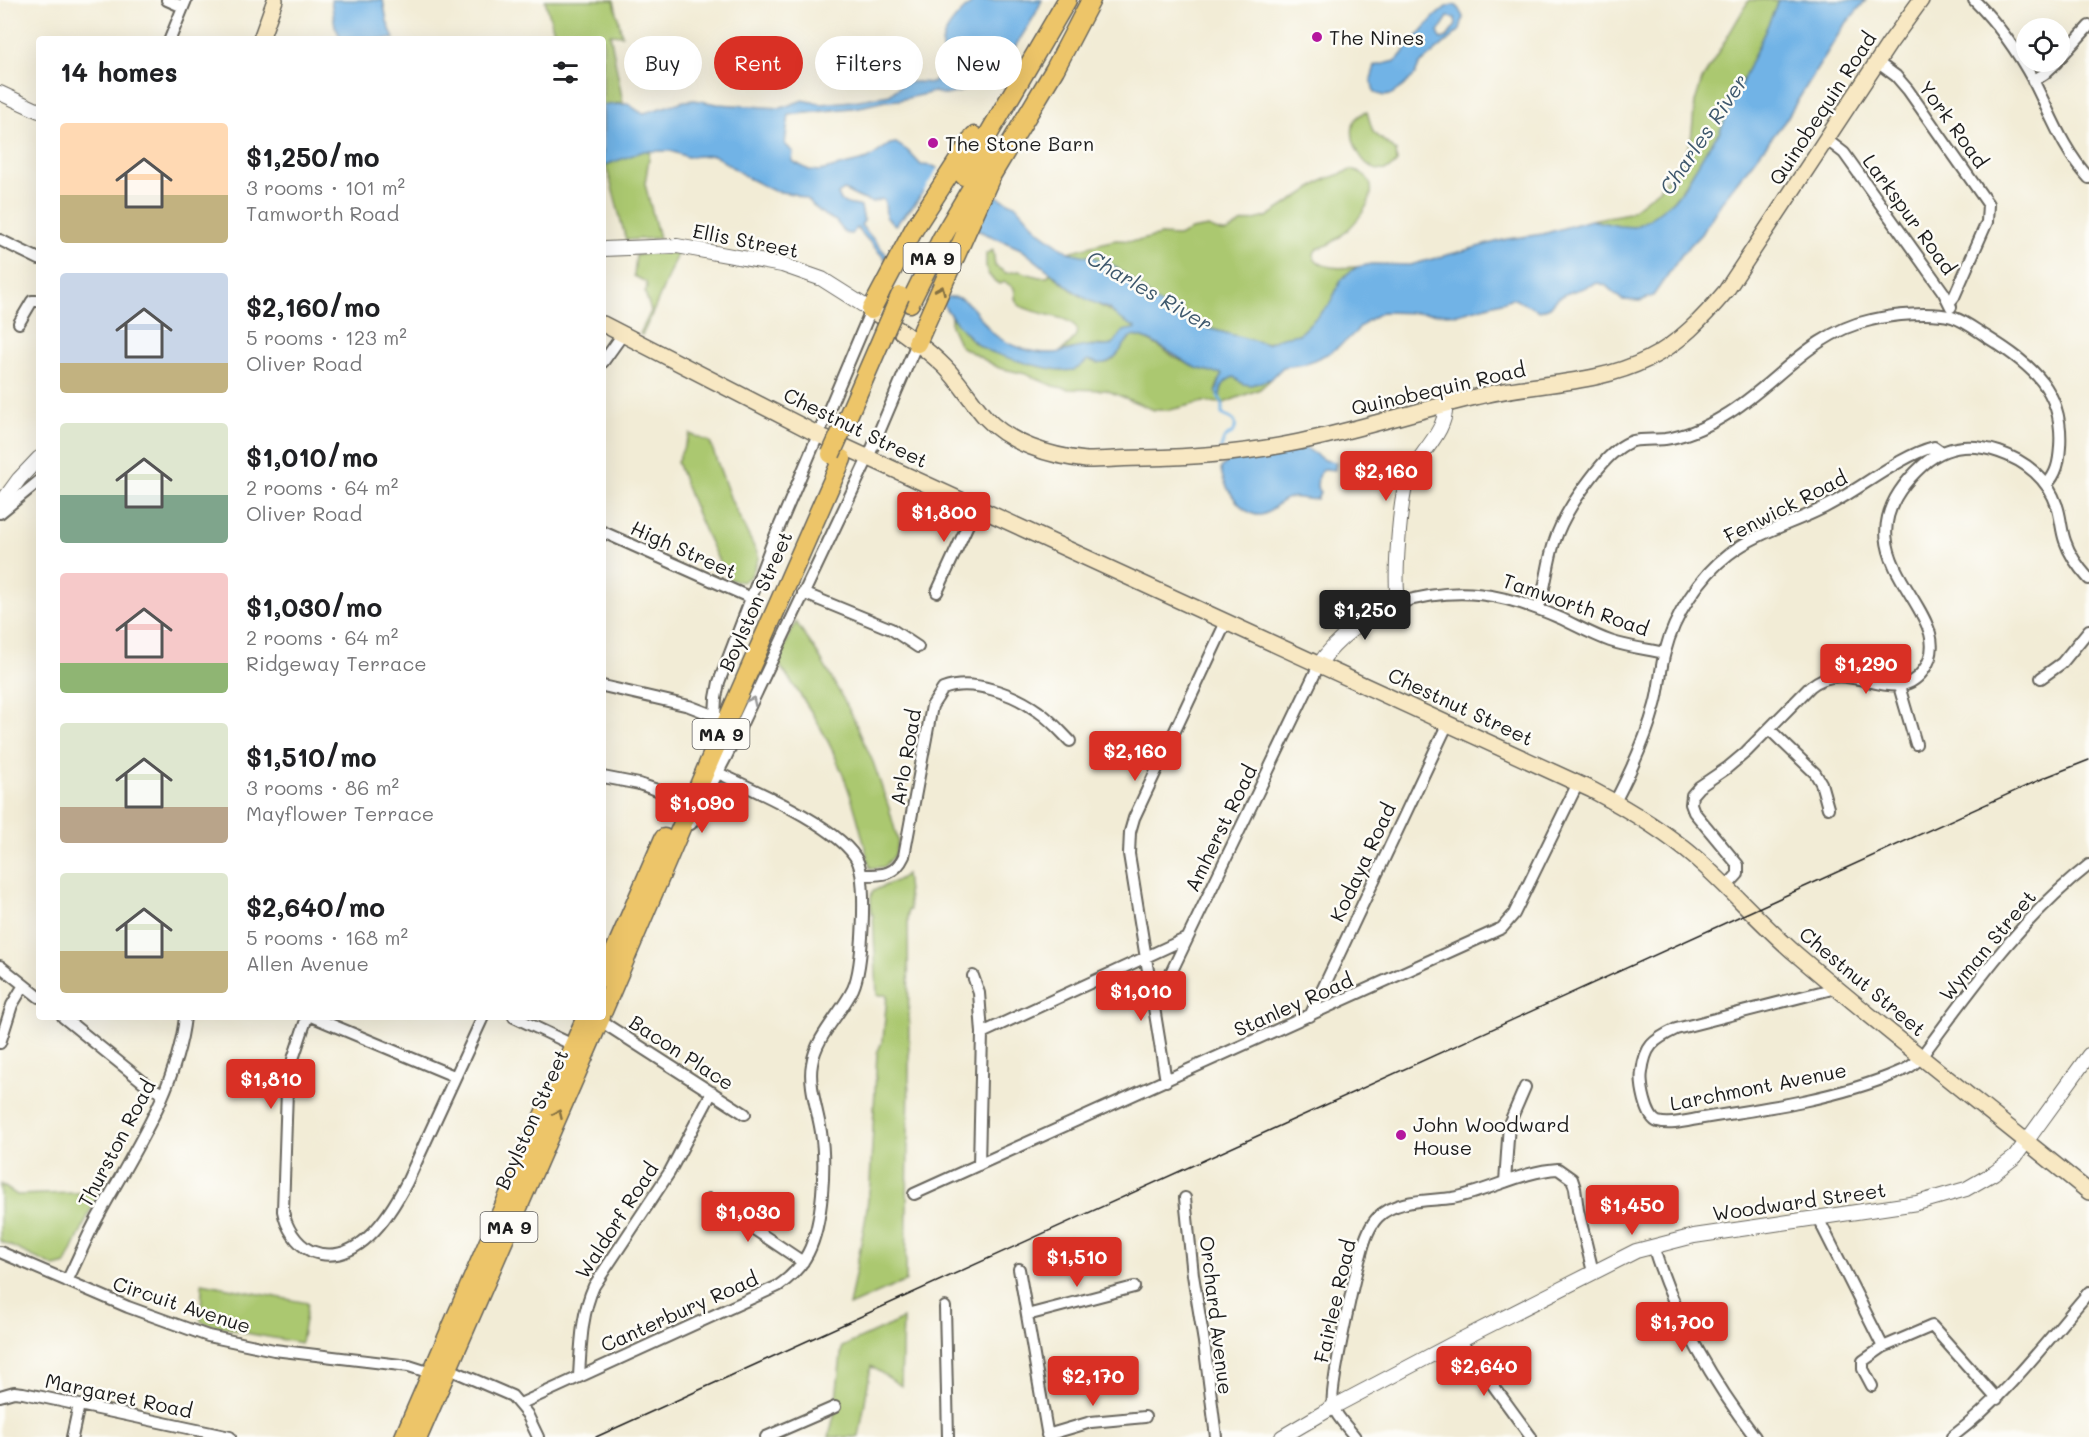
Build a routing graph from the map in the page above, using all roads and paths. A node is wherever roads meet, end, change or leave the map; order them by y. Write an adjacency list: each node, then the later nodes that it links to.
1 (167, 0): 7 (street)
2 (275, 0): 10 (main road)
3 (1066, 0): 18 (highway)
4 (1090, 0): 18 (highway, MA 9)
5 (1921, 0): 12 (main road, Quinobequin Road)
6 (1974, 0): 14 (street)
7 (184, 3): 9 (street)
8 (2089, 26): 11 (street)
9 (171, 36)
10 (262, 36)
11 (2070, 47)
12 (1877, 62): 17 (main road, Quinobequin Road); 25 (street, York Road)
13 (2046, 72): 14 (street)
14 (2033, 81): 19 (street)
15 (0, 93): 16 (street)
16 (36, 110)
17 (1827, 140): 25 (street, Larkspur Road); 33 (main road, Quinobequin Road)
18 (970, 177): 20 (highway, MA 9); 20 (highway)
19 (2089, 178)
20 (951, 211): 26 (highway); 31 (highway, one-way to 20); 36 (highway, Boylston Street / MA 9)
21 (0, 240): 23 (street)
22 (606, 249): 26 (street, Ellis Street)
23 (36, 258)
24 (36, 301): 28 (street)
25 (1950, 302): 27 (street, Larkspur Road)
26 (871, 310): 31 (main road, Quinobequin Road); 34 (street)
27 (1951, 316): 40 (street); 50 (street)
28 (20, 323)
29 (606, 326): 30 (main road, Chestnut Street)
30 (623, 334): 32 (street); 34 (main road, Chestnut Street)
31 (917, 343): 33 (main road, Quinobequin Road); 37 (street)
32 (606, 358)
33 (1445, 405): 49 (street)
34 (819, 435): 37 (main road, Chestnut Street); 48 (street)
35 (1941, 452): 40 (street); 54 (street, Fenwick Road); 57 (street)
36 (836, 456): 59 (highway, Boylston Street / MA 9); 72 (highway, Boylston Street / MA 9)
37 (868, 458): 42 (main road, Chestnut Street); 47 (street)
38 (36, 461): 41 (street)
39 (36, 484): 43 (street)
40 (2046, 485): 45 (street)
41 (0, 505)
42 (976, 507): 46 (street); 51 (main road, Chestnut Street)
43 (0, 513)
44 (606, 533): 48 (street, High Street)
45 (2089, 579)
46 (938, 592)
47 (802, 593): 53 (street); 64 (street, one-way to 47)
48 (751, 597): 59 (street)
49 (1399, 603): 50 (street, Tamworth Road); 55 (street, Tamworth Road)
50 (1538, 609): 54 (street, Tamworth Road)
51 (1226, 622): 55 (main road, Chestnut Street); 75 (street)
52 (2089, 630): 56 (street)
53 (918, 647)
54 (1665, 653): 68 (street, Fenwick Road)
55 (1319, 664): 60 (main road, Chestnut Street); 74 (street, Amherst Road)
56 (2041, 678)
57 (1899, 686): 61 (street); 63 (street)
58 (606, 687): 59 (street)
59 (715, 716): 67 (highway, Boylston Street / MA 9)
60 (1448, 723): 66 (main road, Chestnut Street); 84 (street, Kodaya Road)
61 (1769, 729): 69 (street); 73 (street)
62 (1070, 741): 71 (street, Arlo Road)
63 (1916, 744)
64 (718, 773): 71 (street); 72 (street)
65 (606, 778): 67 (street)
66 (1578, 783): 68 (main road, Chestnut Street); 84 (street, Stanley Road)
67 (681, 798): 77 (highway, Boylston Street / MA 9)
68 (1615, 802): 73 (main road, Chestnut Street)
69 (1828, 808)
70 (2089, 865): 98 (street, Wyman Street)
71 (862, 875): 115 (street, Canterbury Road)
72 (660, 880): 82 (highway, Boylston Street / MA 9)
73 (1726, 887): 80 (main road, Chestnut Street)
74 (1187, 938): 75 (street); 83 (street, Amherst Road)
75 (1145, 957): 83 (street); 94 (street)
76 (0, 966): 79 (street)
77 (606, 971)
78 (973, 976): 94 (street)
79 (24, 986): 81 (street); 95 (street)
80 (1836, 988): 98 (main road, Chestnut Street); 98 (street, Larchmont Avenue)
81 (36, 996)
82 (606, 997)
83 (1154, 1008): 100 (street)
84 (1310, 1016): 100 (street, Stanley Road)
85 (67, 1020): 103 (street)
86 (184, 1020): 103 (street, Thurston Road)
87 (306, 1020): 99 (street)
88 (320, 1020): 99 (street)
89 (482, 1020): 99 (street)
90 (520, 1020): 96 (street)
91 (594, 1020): 96 (highway, Boylston Street / MA 9)
92 (595, 1020): 125 (highway, Boylston Street / MA 9, one-way to 92)
93 (603, 1020): 102 (street, Bacon Place)
94 (982, 1033): 106 (street)
95 (0, 1043)
96 (573, 1045): 125 (highway, Boylston Street / MA 9)
97 (2089, 1055): 105 (street, Woodward Street)
98 (1921, 1057): 105 (main road, Chestnut Street)
99 (454, 1076)
100 (1166, 1081): 106 (street, Stanley Road)
101 (1525, 1087): 107 (street)
102 (712, 1092): 104 (street, Bacon Place); 126 (street, Waldorf Road)
103 (163, 1094): 118 (street, Thurston Road)
104 (746, 1114)
105 (2027, 1142): 108 (main road, Chestnut Street); 112 (street, Woodward Street)
106 (980, 1165): 109 (street, Stanley Road)
107 (1505, 1182): 117 (street, Fairlee Road); 133 (street, Fairlee Road)
108 (2089, 1192)
109 (914, 1194)
110 (1185, 1198): 144 (street, Orchard Avenue)
111 (710, 1199): 115 (street)
112 (1818, 1218): 113 (street, Woodward Street); 124 (street)
113 (1653, 1246): 117 (street, Woodward Street); 148 (street)
114 (0, 1252): 118 (street, Circuit Avenue)
115 (803, 1262): 126 (street, Canterbury Road)
116 (1019, 1269): 122 (street)
117 (1593, 1272): 123 (street, Woodward Street)
118 (67, 1281): 125 (street, Circuit Avenue)
119 (1134, 1287): 122 (street)
120 (2089, 1292): 129 (street)
121 (945, 1307): 143 (street)
122 (1027, 1315): 136 (street)
123 (1461, 1340): 133 (street, Woodward Street); 147 (street)
124 (1883, 1347): 127 (street); 129 (street)
125 (439, 1370): 130 (street, Circuit Avenue); 139 (highway, Boylston Street / MA 9); 140 (highway, Boylston Street / MA 9)
126 (579, 1376): 130 (street, Canterbury Road)
127 (1872, 1386)
128 (0, 1396): 131 (street, Margaret Road)
129 (1997, 1399): 149 (street)
130 (520, 1404): 141 (street)
131 (79, 1405): 135 (street, Margaret Road); 137 (street)
132 (835, 1407): 142 (street)
133 (1333, 1407): 145 (street, Woodward Street); 146 (street)
134 (1145, 1417): 136 (street)
135 (175, 1431): 138 (street, Margaret Road)
136 (1048, 1436)
137 (72, 1437)
138 (230, 1437)
139 (404, 1437)
140 (418, 1437)
141 (538, 1437)
142 (766, 1437)
143 (948, 1437)
144 (1216, 1437)
145 (1282, 1437)
146 (1355, 1437)
147 (1531, 1437)
148 (1755, 1437)
149 (1952, 1437)

